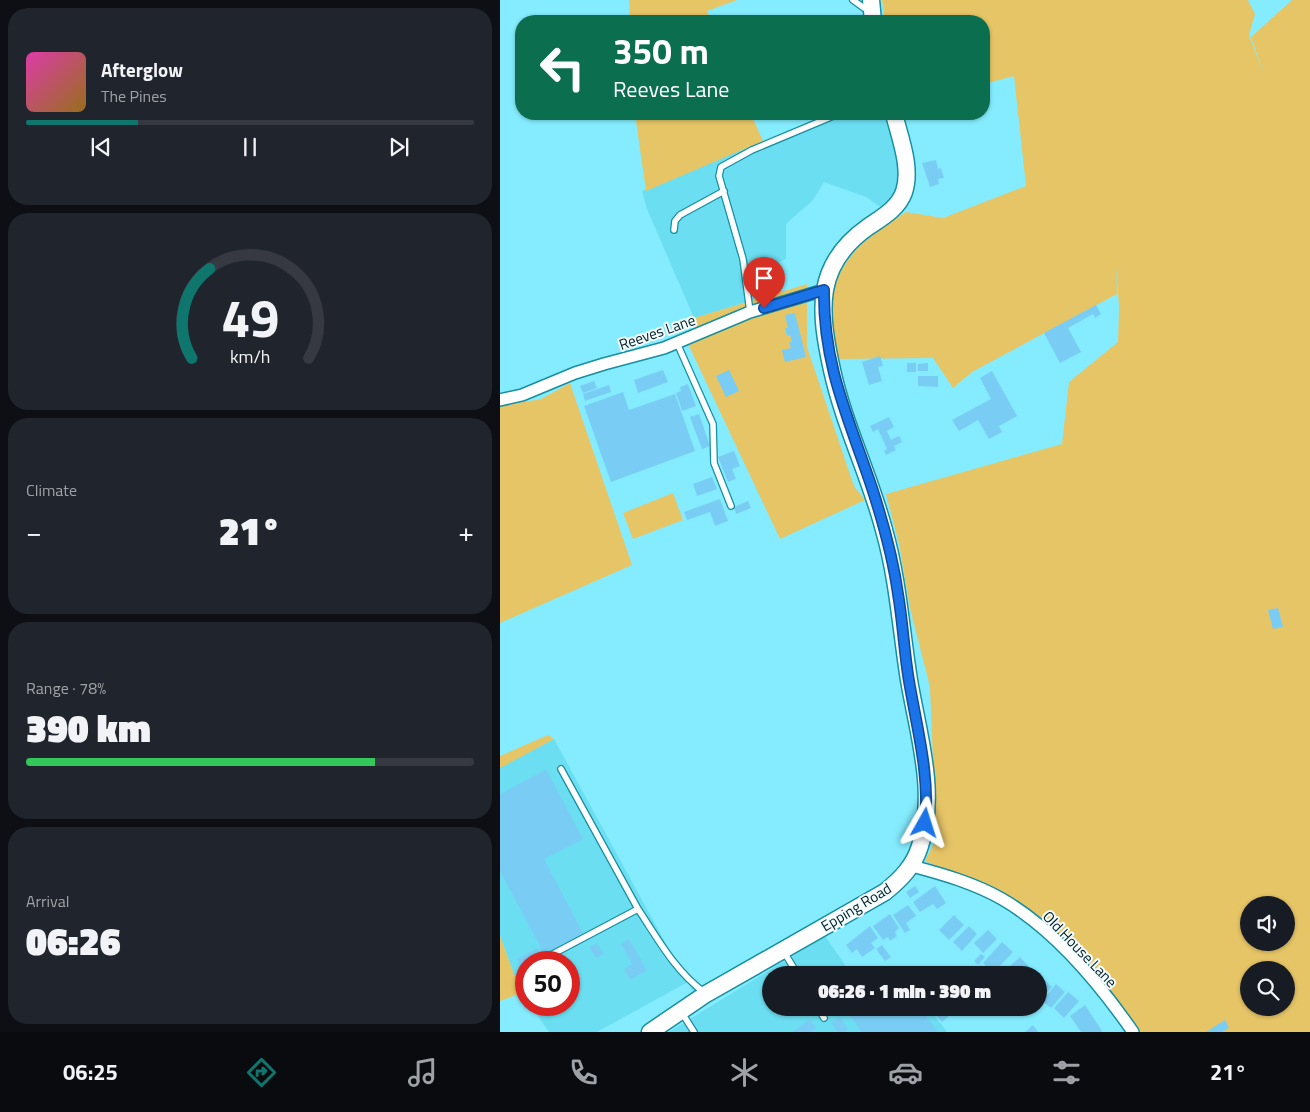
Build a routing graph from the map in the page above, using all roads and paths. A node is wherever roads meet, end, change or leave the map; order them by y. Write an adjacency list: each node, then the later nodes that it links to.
1 (853, 0): 2 (lane)
2 (872, 10)
3 (824, 120): 5 (lane)
4 (895, 120): 7 (main road, Epping Road)
5 (724, 191): 6 (lane); 8 (lane)
6 (674, 230)
7 (824, 290): 8 (street, Reeves Lane); 13 (main road, Epping Road)
8 (750, 312): 9 (street, Reeves Lane)
9 (677, 343): 10 (street, Reeves Lane); 11 (lane)
10 (500, 400)
11 (730, 506)
12 (560, 769): 14 (lane)
13 (912, 866): 15 (main road, Epping Road); 22 (street, Old House Lane)
14 (638, 909): 16 (lane); 18 (lane)
15 (783, 950): 17 (lane); 18 (main road, Epping Road)
16 (559, 951)
17 (793, 966)
18 (706, 994): 19 (main road, Epping Road)
19 (680, 1012): 20 (main road, Epping Road); 21 (lane)
20 (650, 1032)
21 (694, 1032)
22 (1133, 1032)

